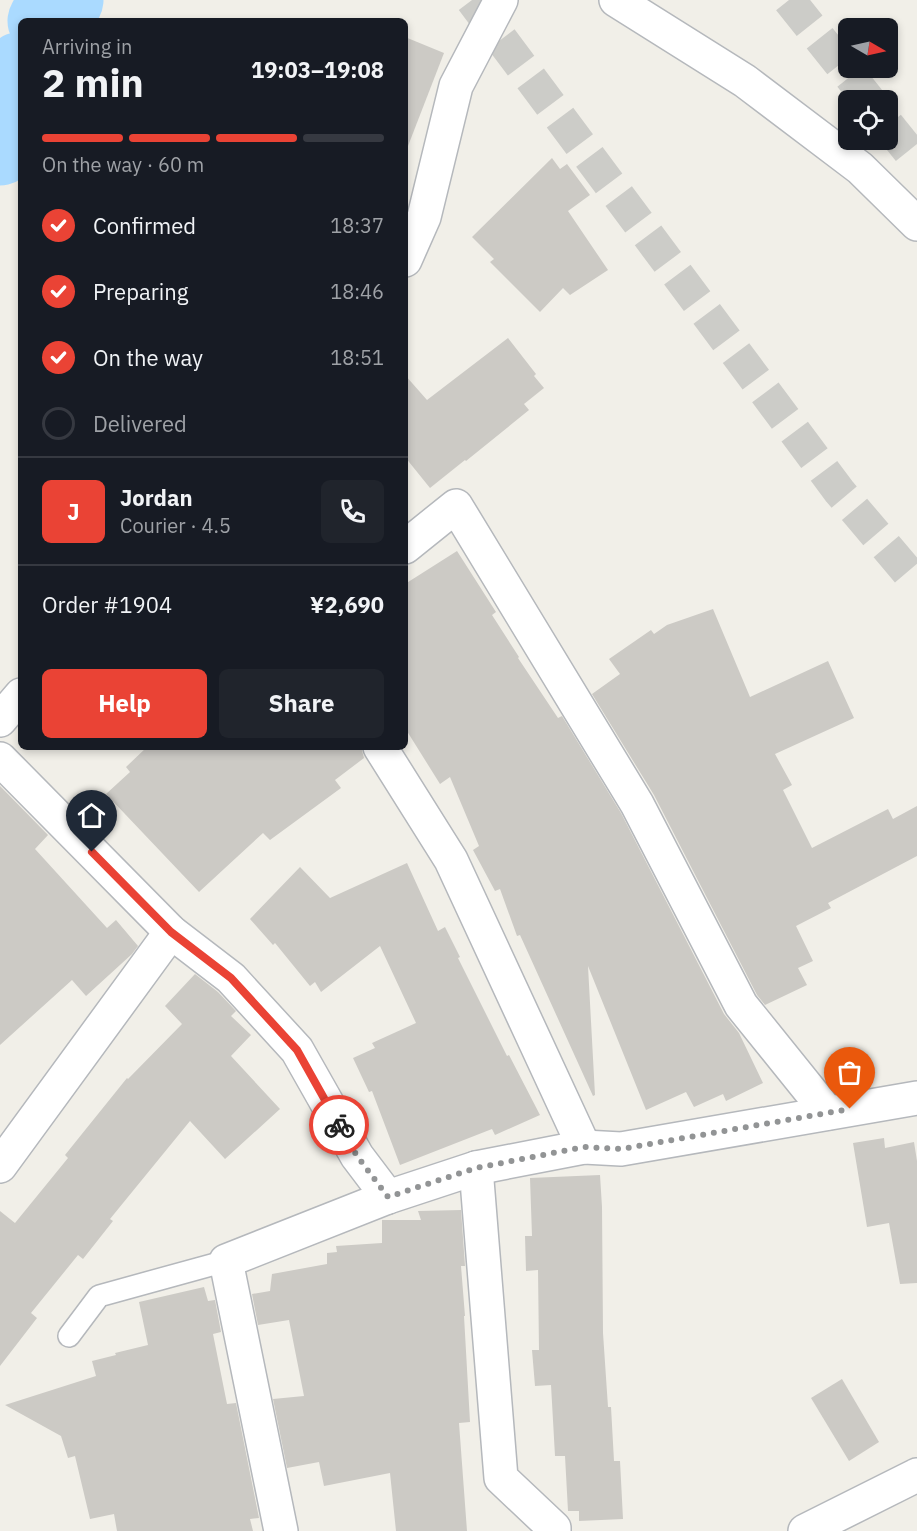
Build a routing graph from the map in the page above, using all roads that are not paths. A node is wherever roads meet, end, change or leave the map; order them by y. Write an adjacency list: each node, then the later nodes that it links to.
1 (501, 0): 4 (street)
2 (616, 0): 3 (street)
3 (917, 224)
4 (408, 253)
5 (408, 545): 12 (street)
6 (18, 699): 7 (street)
7 (0, 720)
8 (382, 750): 13 (street)
9 (0, 759): 10 (street)
10 (171, 932): 14 (street); 16 (street)
11 (917, 1098): 12 (street)
12 (828, 1113): 13 (street)
13 (584, 1147): 15 (street)
14 (0, 1166)
15 (476, 1168): 16 (street); 21 (street)
16 (388, 1197): 17 (street)
17 (226, 1261): 18 (lane); 20 (street)
18 (69, 1336)
19 (917, 1475): 22 (street)
20 (281, 1531)
21 (554, 1531)
22 (805, 1531)

